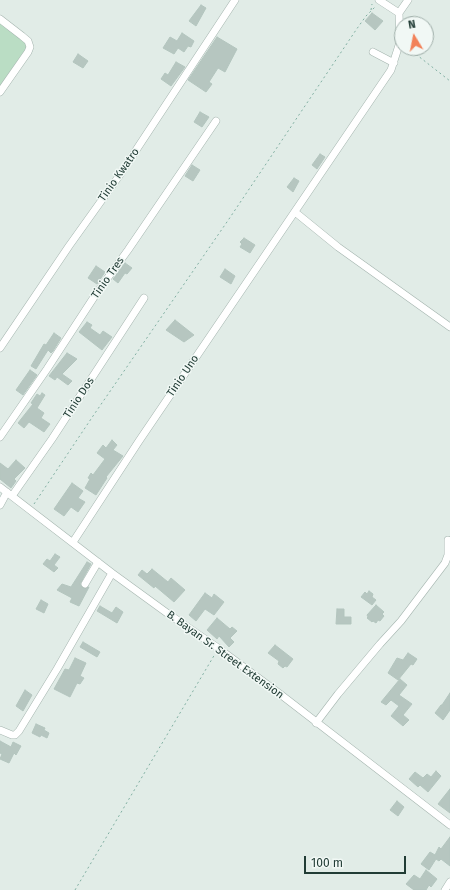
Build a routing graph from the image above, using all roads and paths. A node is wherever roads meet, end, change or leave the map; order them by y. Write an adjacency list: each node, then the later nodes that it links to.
1 (236, 0): 17 (street, Tinio Kwatro)
2 (373, 0): 5 (path)
3 (408, 0): 6 (street)
4 (381, 2): 5 (path); 6 (street)
5 (371, 11): 22 (path)
6 (399, 13): 10 (street, Tinio Uno)
7 (0, 19): 12 (street)
8 (372, 52): 10 (street)
9 (418, 56): 11 (path)
10 (394, 63): 14 (street, Tinio Uno)
11 (450, 81)
12 (0, 92)
13 (216, 121): 18 (street, Tinio Tres)
14 (295, 212): 16 (street); 24 (street, Tinio Uno)
15 (144, 298): 20 (street, Tinio Dos)
16 (449, 325)
17 (0, 348)
18 (0, 437)
19 (0, 487): 20 (street, B. Bayan Sr. Street Extension)
20 (10, 494): 21 (street, Tinio Dos); 22 (street, B. Bayan Sr. Street Extension)
21 (0, 506)
22 (31, 511): 24 (street, B. Bayan Sr. Street Extension)
23 (448, 540): 29 (street)
24 (73, 542): 25 (street, B. Bayan Sr. Street Extension)
25 (98, 562): 26 (street, B. Bayan Sr. Street Extension); 27 (street)
26 (112, 573): 28 (street, B. Bayan Sr. Street Extension); 30 (street)
27 (85, 584)
28 (218, 648): 29 (street, B. Bayan Sr. Street Extension); 33 (path)
29 (316, 723): 31 (street, B. Bayan Sr. Street Extension)
30 (0, 730)
31 (450, 825)
32 (450, 882): 34 (street)
33 (75, 890)
34 (445, 890)

